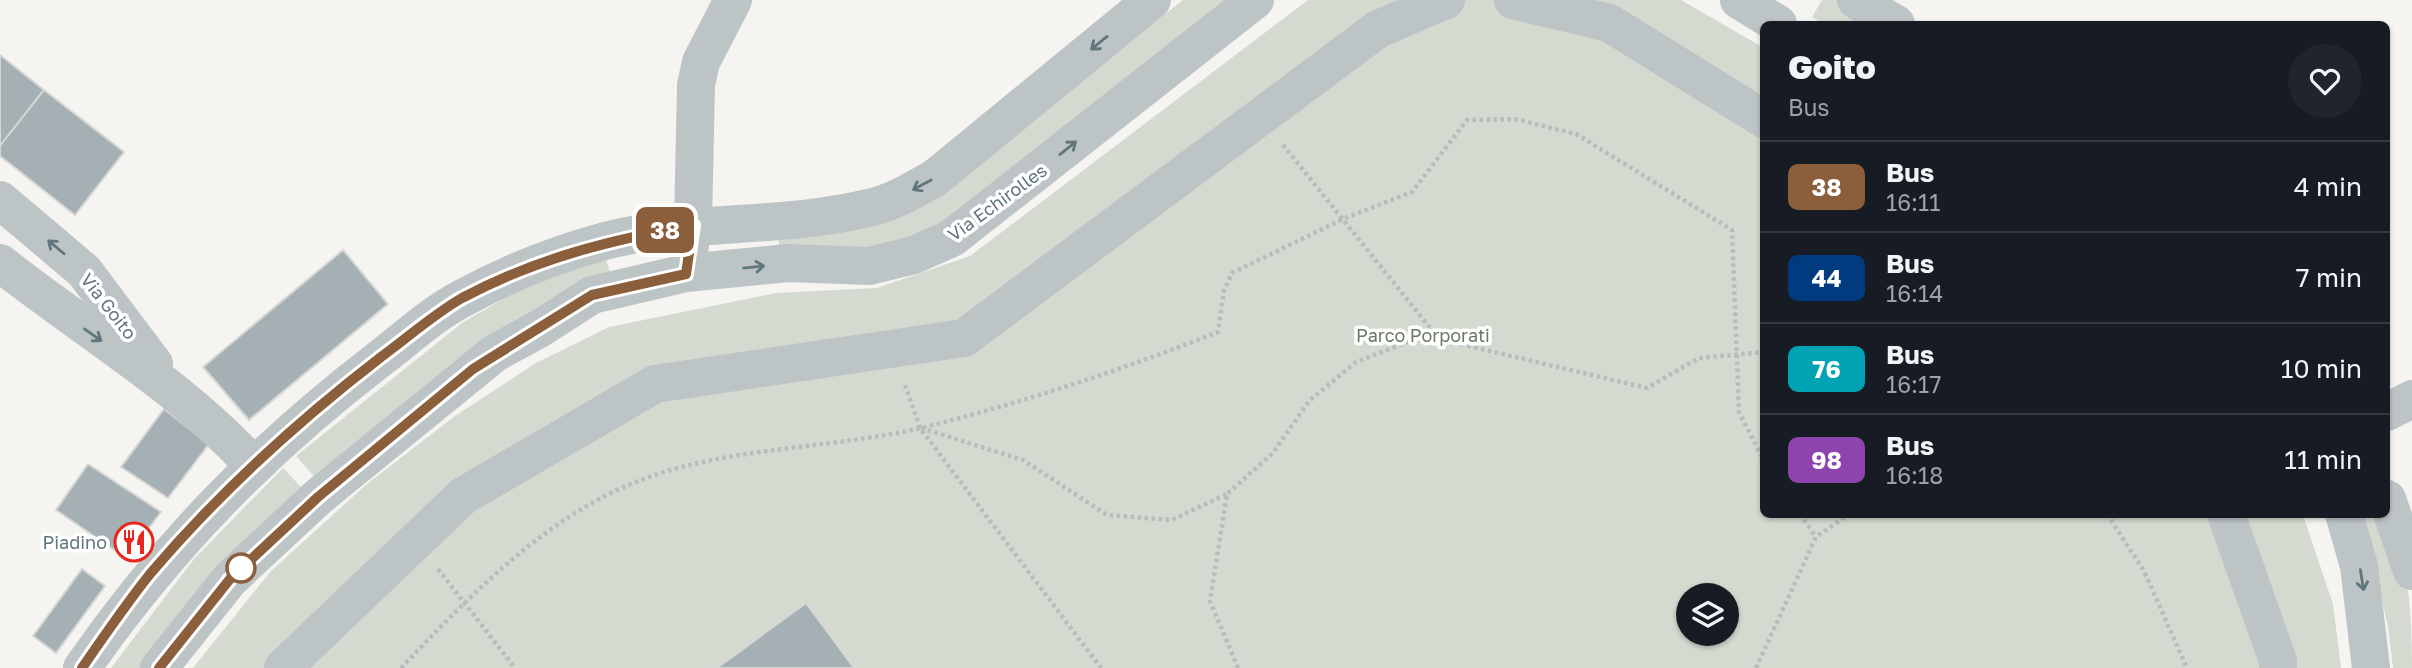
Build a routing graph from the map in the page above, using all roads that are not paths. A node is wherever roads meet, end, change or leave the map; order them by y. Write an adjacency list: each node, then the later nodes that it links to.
1 (733, 0): 12 (street)
2 (1152, 0): 12 (street, one-way to 12)
3 (1255, 0): 14 (street, Via Echirolles, one-way to 3)
4 (1446, 0): 25 (street)
5 (1513, 0): 10 (street)
6 (1739, 0): 8 (street)
7 (1856, 0): 9 (street)
8 (1773, 21)
9 (1891, 21)
10 (1760, 117)
11 (0, 200): 15 (street, Via Goito, one-way to 11)
12 (693, 225): 14 (street); 18 (street)
13 (0, 263): 15 (street, Via Goito, one-way to 15)
14 (686, 274): 24 (street, Via Echirolles)
15 (177, 394): 18 (street, Via Goito)
16 (2412, 399): 17 (street)
17 (2390, 410)
18 (254, 466): 23 (street)
19 (2390, 508): 22 (street)
20 (2227, 518): 26 (street)
21 (2345, 518): 27 (street, one-way to 27)
22 (2412, 571)
23 (82, 668)
24 (159, 668)
25 (283, 668)
26 (2278, 668)
27 (2371, 668)

